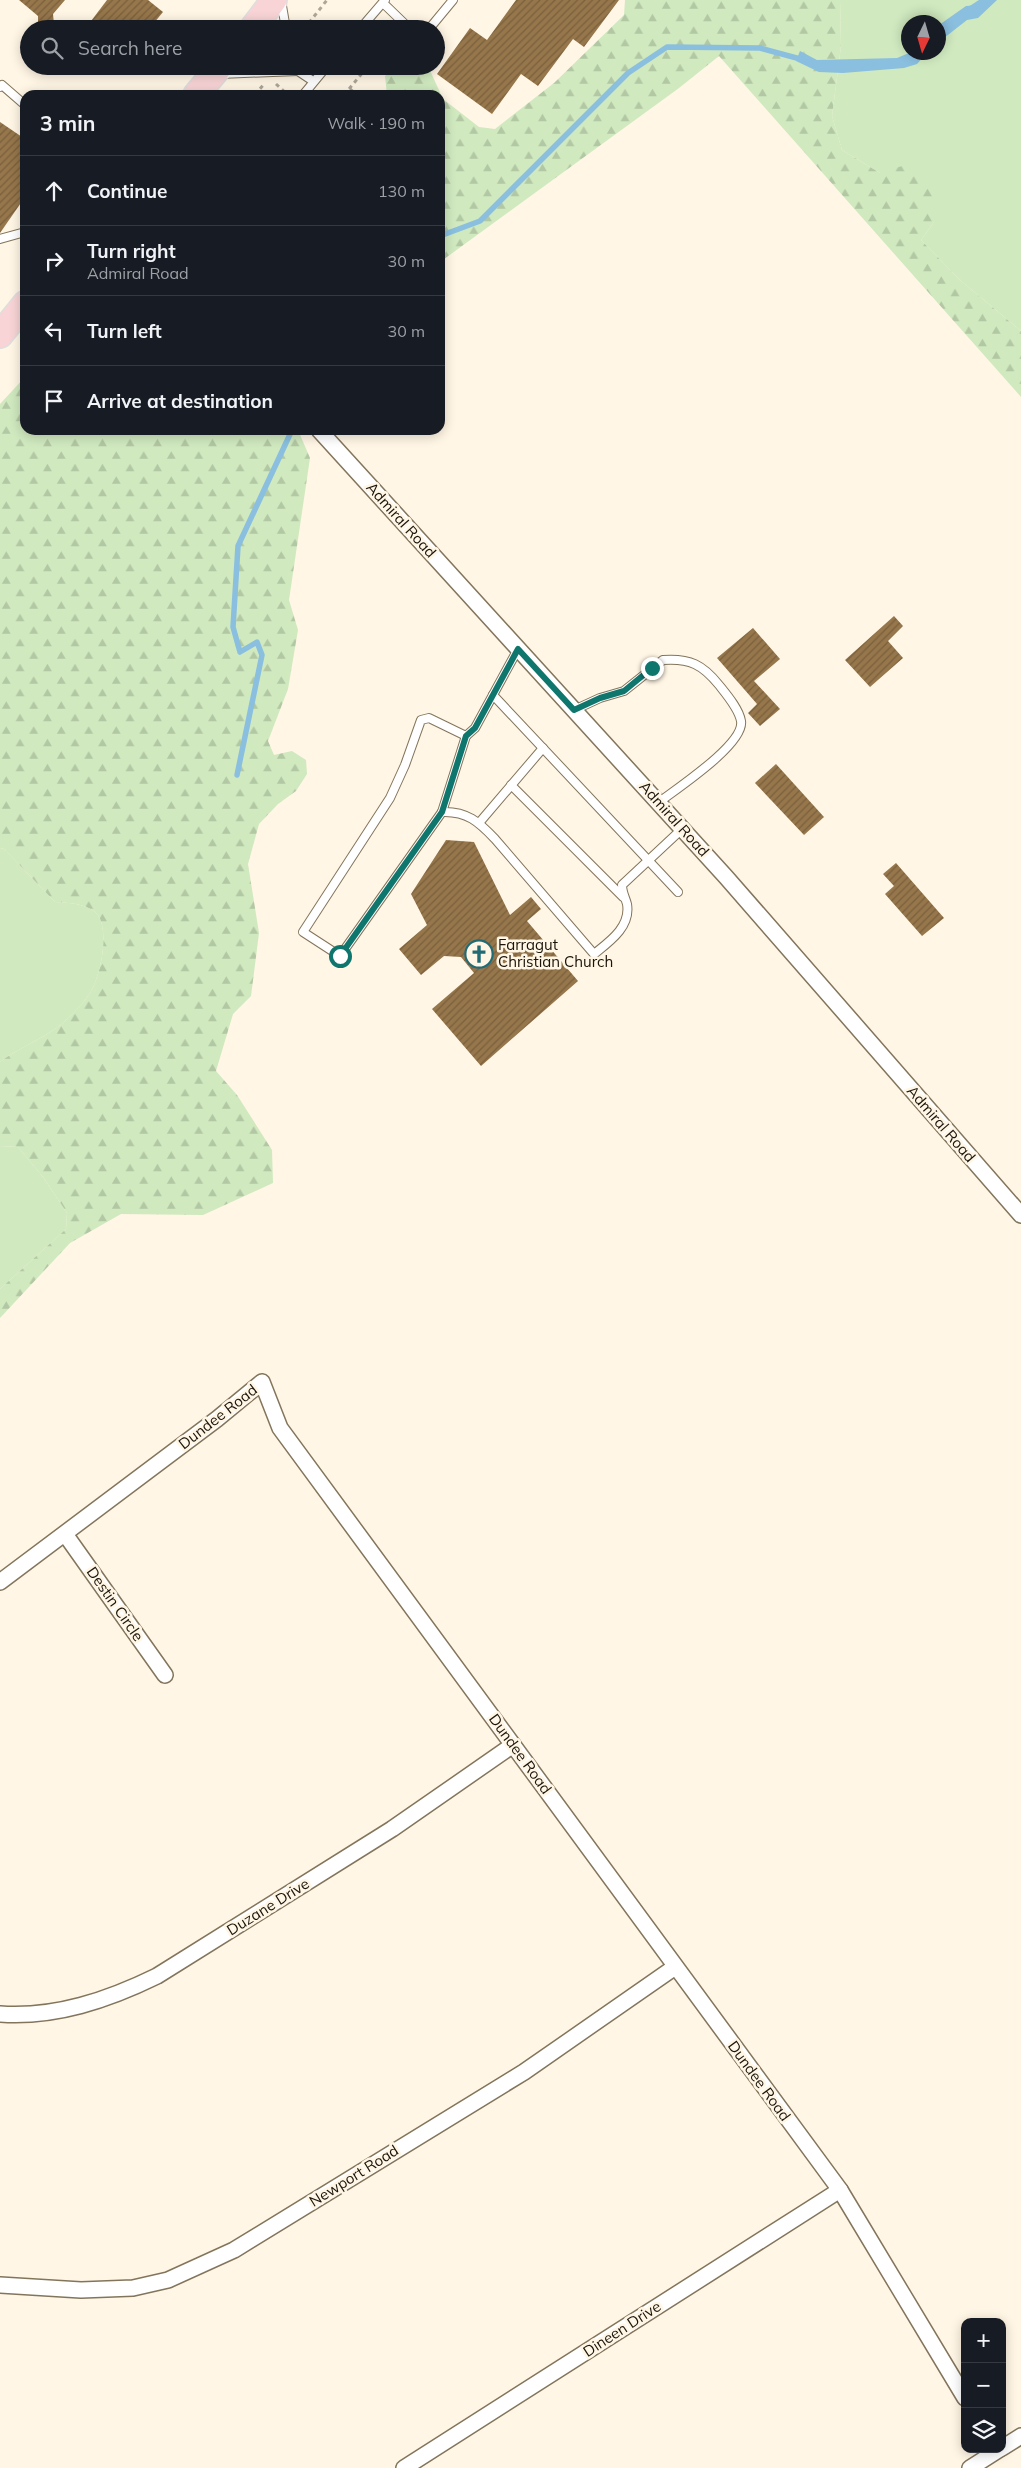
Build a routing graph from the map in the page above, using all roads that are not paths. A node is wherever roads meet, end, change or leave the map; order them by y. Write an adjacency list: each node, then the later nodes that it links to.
1 (274, 0): 5 (main road)
2 (281, 0): 6 (lane)
3 (453, 0): 9 (lane)
4 (384, 2): 7 (lane); 8 (lane)
5 (259, 20)
6 (284, 20)
7 (368, 20)
8 (401, 20)
9 (436, 20)
10 (213, 75): 15 (main road)
11 (305, 75): 13 (lane)
12 (319, 75): 13 (lane)
13 (313, 82): 16 (lane)
14 (0, 87): 17 (lane)
15 (200, 90)
16 (307, 90)
17 (20, 101)
18 (20, 233): 19 (lane)
19 (0, 239)
20 (20, 310): 21 (main road)
21 (0, 335)
22 (324, 435): 23 (street, Admiral Road)
23 (518, 649): 24 (lane); 25 (street, Admiral Road)
24 (493, 695): 26 (lane); 27 (lane)
25 (574, 710): 29 (street, Admiral Road); 29 (lane)
26 (466, 736): 30 (lane); 30 (lane)
27 (543, 748): 28 (lane); 33 (lane)
28 (512, 785): 31 (lane); 35 (lane)
29 (658, 802): 32 (street, Admiral Road)
30 (442, 812): 31 (lane)
31 (480, 823): 35 (lane)
32 (682, 829): 33 (lane); 36 (street, Admiral Road)
33 (648, 861): 34 (lane); 35 (lane)
34 (678, 892)
35 (625, 899)
36 (1021, 1215)
37 (65, 1534): 38 (street, Dundee Road); 39 (street, Destin Circle); 40 (street, Dundee Road)
38 (0, 1582)
39 (165, 1675)
40 (514, 1744): 41 (street, Dundee Road); 42 (street, Duzane Drive)
41 (675, 1967): 43 (street, Dundee Road); 44 (street, Newport Road)
42 (0, 2014)
43 (840, 2190): 45 (street, Dundee Road); 49 (street, Dineen Drive)
44 (0, 2285)
45 (961, 2391)
46 (1021, 2436): 47 (street)
47 (1006, 2445)
48 (993, 2453): 50 (street)
49 (404, 2468)
50 (970, 2468)

